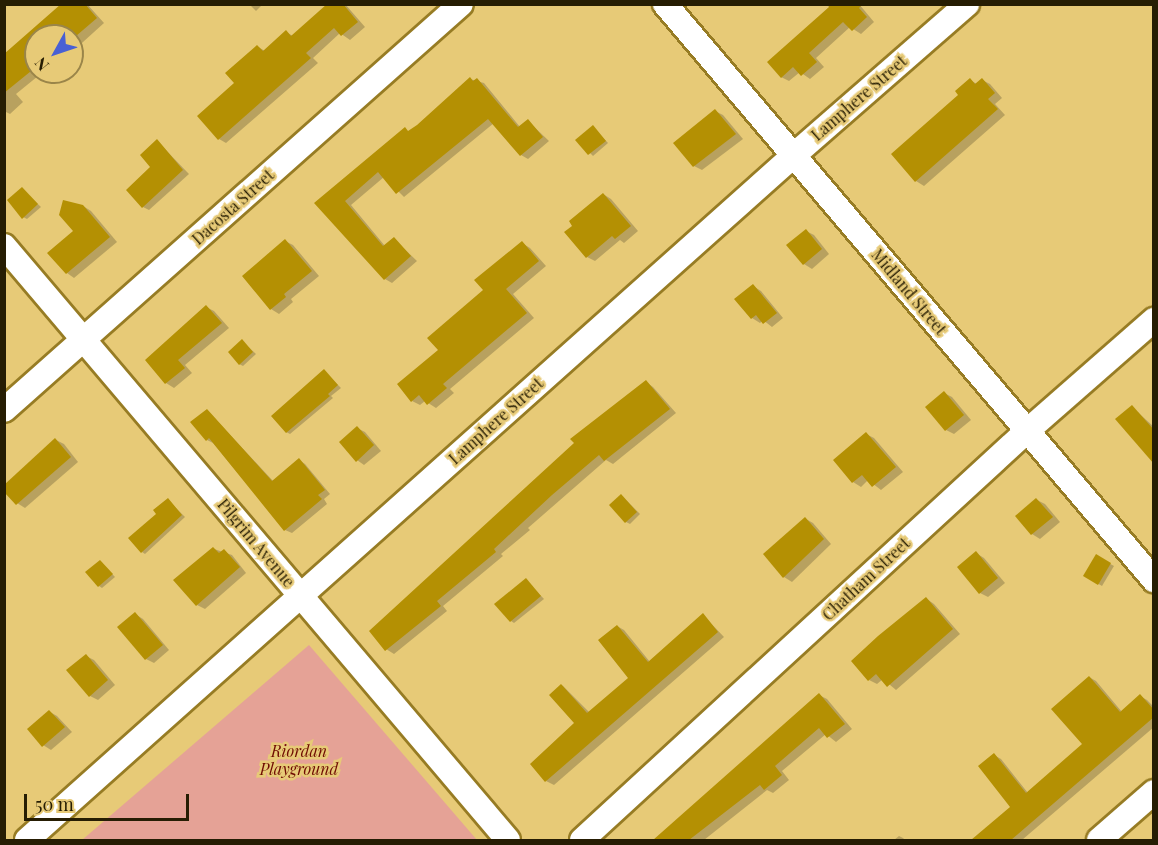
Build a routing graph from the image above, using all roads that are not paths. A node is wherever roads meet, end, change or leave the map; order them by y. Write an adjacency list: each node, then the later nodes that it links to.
1 (461, 4): 7 (street, Dacosta Street)
2 (665, 4): 4 (street, Midland Street)
3 (967, 4): 4 (street, Lamphere Street)
4 (793, 156): 9 (street, Midland Street); 11 (street, Lamphere Street)
5 (4, 246): 7 (street, Pilgrim Avenue)
6 (1154, 320): 9 (street, Chatham Street)
7 (83, 339): 8 (street, Dacosta Street); 11 (street, Pilgrim Avenue)
8 (4, 410)
9 (1027, 431): 10 (street, Midland Street); 15 (street, Chatham Street)
10 (1154, 580)
11 (301, 596): 13 (street, Lamphere Street); 14 (street, Pilgrim Avenue)
12 (1154, 792): 16 (street)
13 (27, 840)
14 (508, 840)
15 (582, 840)
16 (1099, 840)

